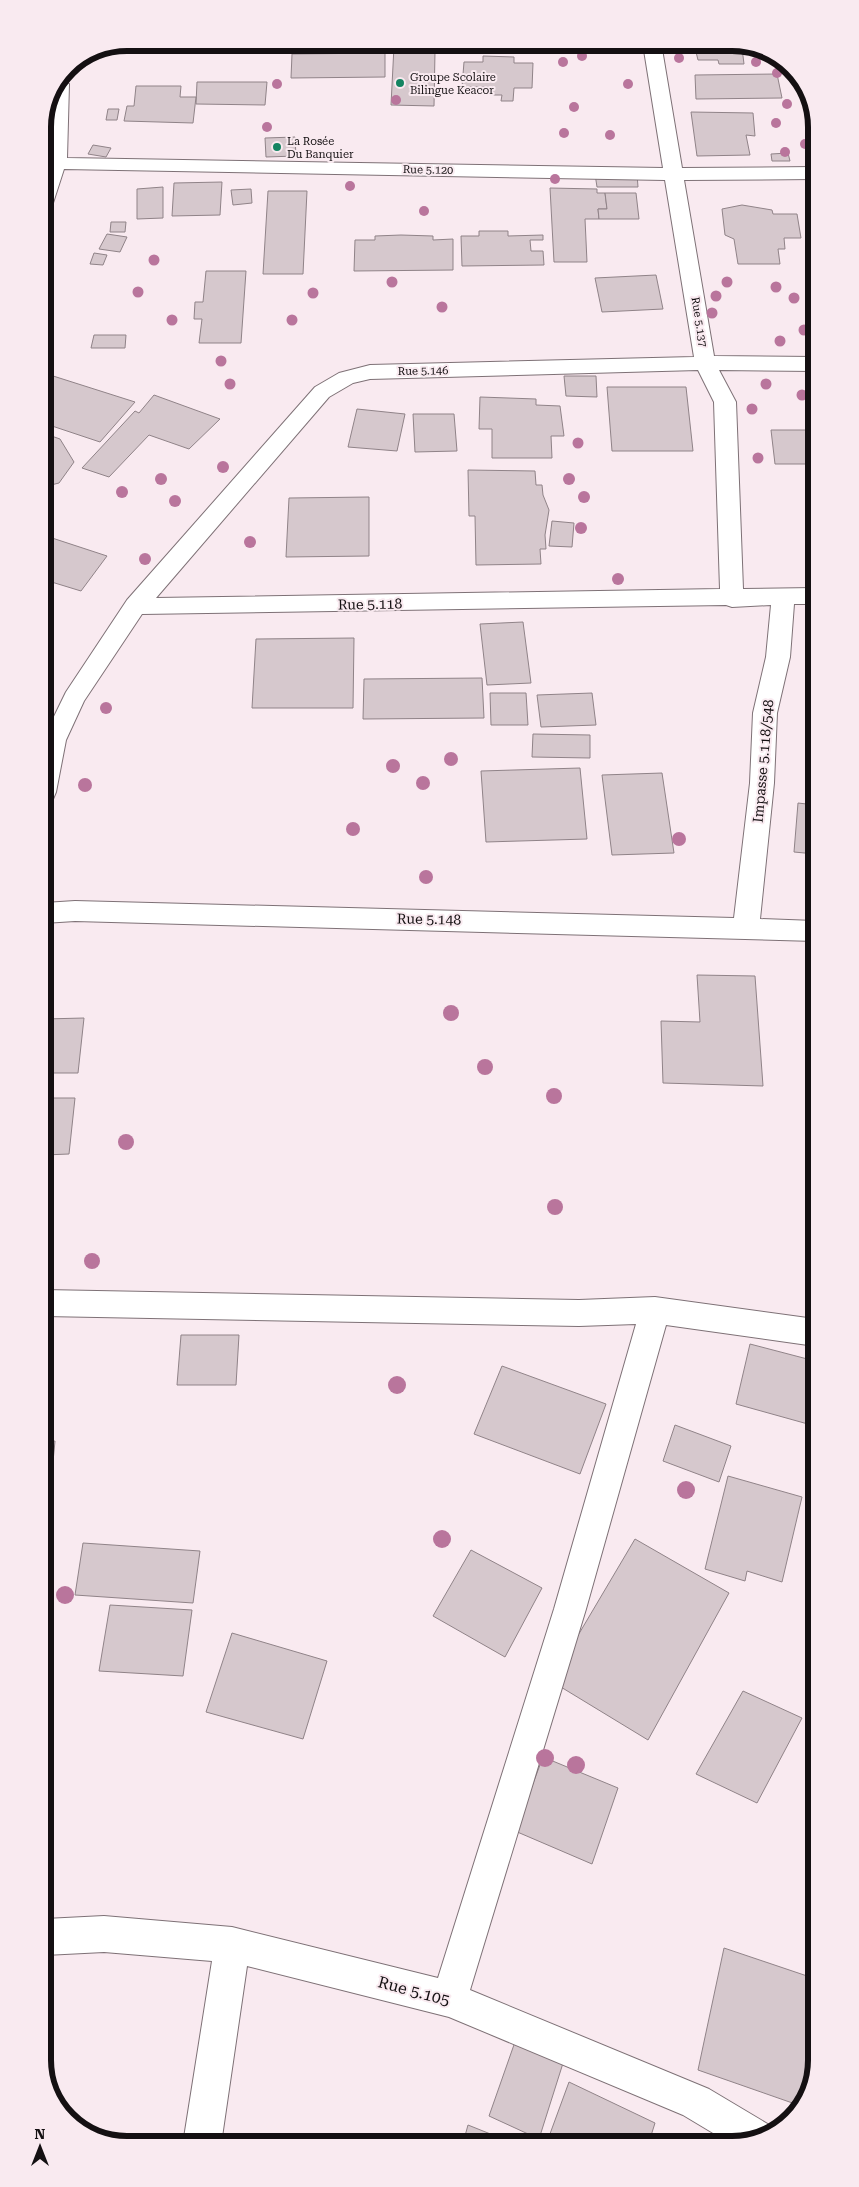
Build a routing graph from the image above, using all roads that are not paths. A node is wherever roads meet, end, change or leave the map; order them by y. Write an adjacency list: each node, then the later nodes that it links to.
1 (653, 51): 6 (street, Rue 5.137)
2 (59, 94): 3 (street)
3 (51, 154)
4 (51, 162): 6 (street, Rue 5.120)
5 (808, 173): 6 (street, Rue 5.120)
6 (675, 174): 7 (street, Rue 5.137)
7 (705, 363): 8 (street, Rue 5.146); 11 (street, Rue 5.137); 12 (street, Rue 5.146)
8 (808, 364)
9 (783, 596): 10 (street, Rue 5.118); 11 (street, Rue 5.118); 15 (street, Impasse 5.118/548)
10 (808, 596)
11 (732, 599): 12 (street, Rue 5.118)
12 (135, 606): 13 (street)
13 (51, 756)
14 (51, 913): 15 (street, Rue 5.148)
15 (746, 927): 16 (street, Rue 5.148)
16 (808, 930)
17 (51, 1303): 18 (street)
18 (655, 1310): 19 (street); 22 (street)
19 (808, 1331)
20 (51, 1937): 21 (street, Rue 5.105)
21 (232, 1945): 22 (street, Rue 5.105); 24 (street)
22 (449, 1999): 23 (street, Rue 5.105)
23 (749, 2134)
24 (203, 2136)

